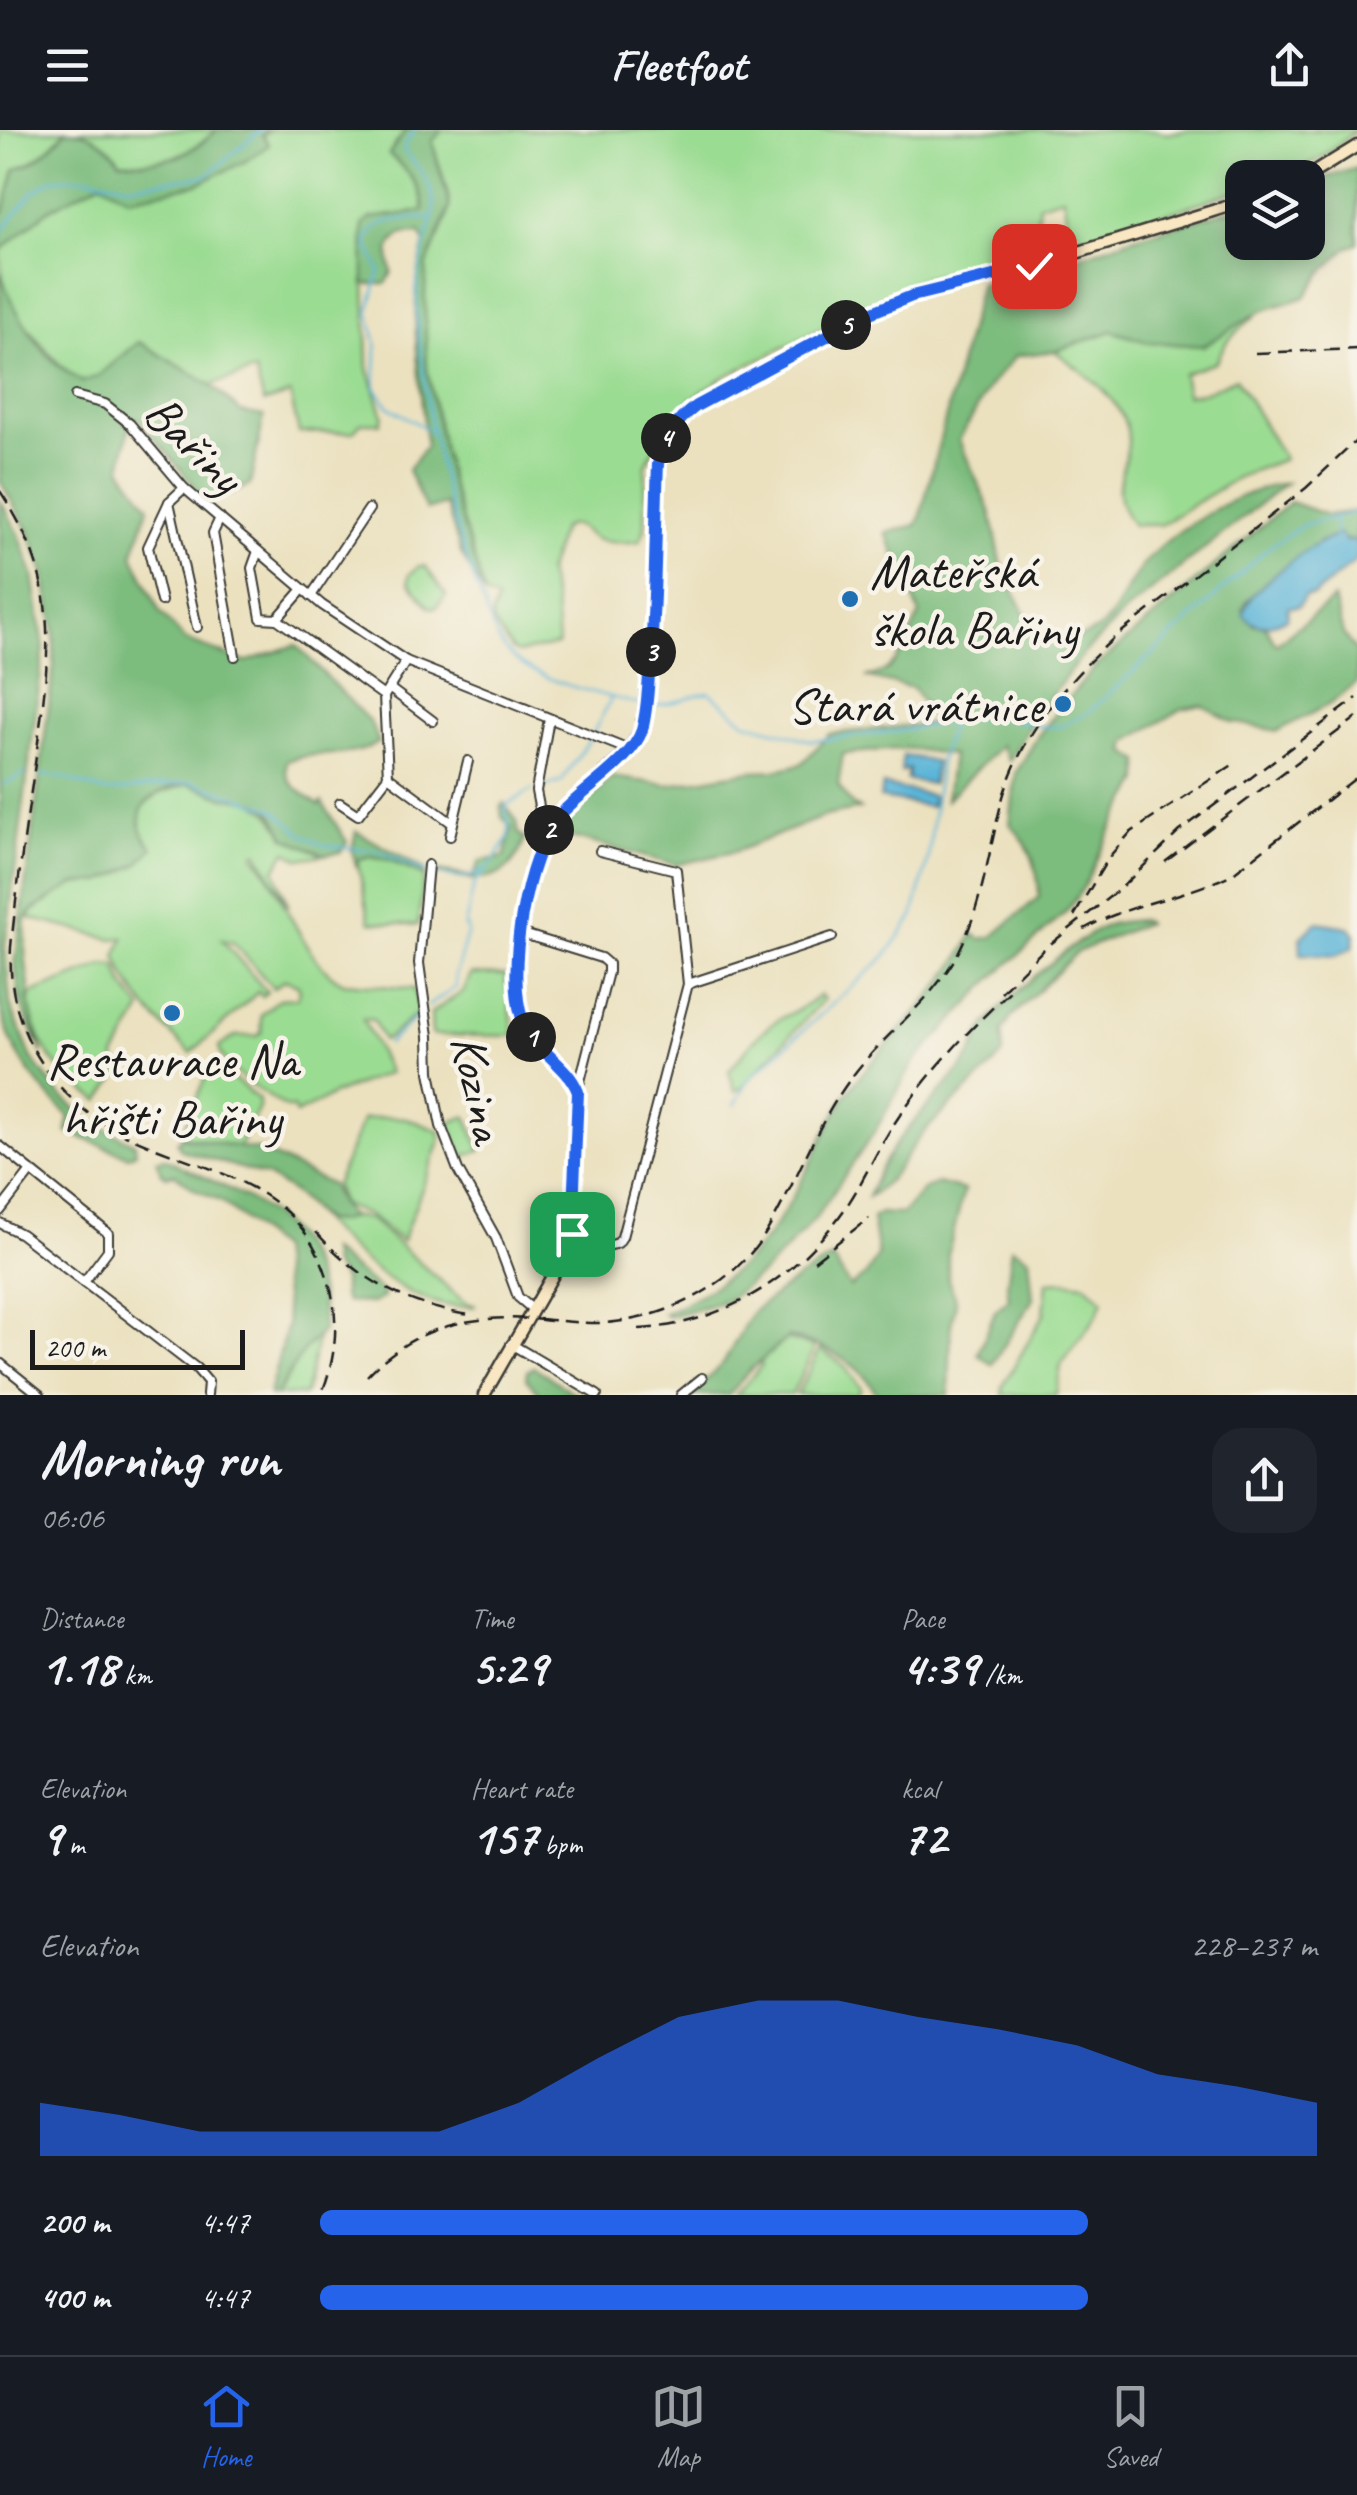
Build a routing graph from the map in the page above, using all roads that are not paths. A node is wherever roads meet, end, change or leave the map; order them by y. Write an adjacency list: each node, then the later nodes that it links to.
1 (1357, 146): 2 (main road)
2 (1325, 166)
3 (1225, 207): 20 (main road, Kozina)
4 (75, 396): 5 (street, Bařiny)
5 (184, 488): 6 (street); 8 (street, Bařiny)
6 (169, 502): 12 (street); 14 (street)
7 (368, 510): 11 (street)
8 (220, 518): 9 (street, Bařiny); 15 (street)
9 (258, 551): 10 (street, Bařiny); 13 (street, Bařiny)
10 (303, 589): 11 (street, Bařiny); 13 (street)
11 (312, 596): 16 (street, Bařiny)
12 (160, 601)
13 (278, 619): 17 (street, Bařiny)
14 (198, 628)
15 (235, 656)
16 (406, 661): 17 (street); 18 (street, Bařiny)
17 (386, 692): 19 (street, Bařiny); 22 (street)
18 (549, 720): 20 (street, Bařiny); 26 (street)
19 (433, 721)
20 (628, 750): 26 (main road, Kozina)
21 (468, 761): 24 (street)
22 (388, 776): 23 (street); 24 (street)
23 (340, 802)
24 (452, 822): 25 (street)
25 (450, 836)
26 (545, 837): 29 (main road, Kozina)
27 (600, 851): 31 (street)
28 (428, 865): 39 (street, Kozina)
29 (520, 933): 32 (main road, Kozina); 32 (street, Kozina)
30 (832, 938): 31 (street)
31 (688, 984): 37 (street)
32 (578, 1089): 37 (main road, Kozina)
33 (0, 1146): 34 (street)
34 (31, 1171): 35 (street); 38 (street)
35 (0, 1211)
36 (0, 1222): 38 (street)
37 (572, 1234): 39 (main road, Kozina)
38 (84, 1282): 44 (street)
39 (531, 1308): 40 (main road, Kozina)
40 (511, 1344): 45 (main road, Kozina); 46 (street)
41 (0, 1363): 43 (street)
42 (702, 1378): 47 (street)
43 (40, 1395)
44 (207, 1395)
45 (484, 1395)
46 (598, 1395)
47 (682, 1395)

